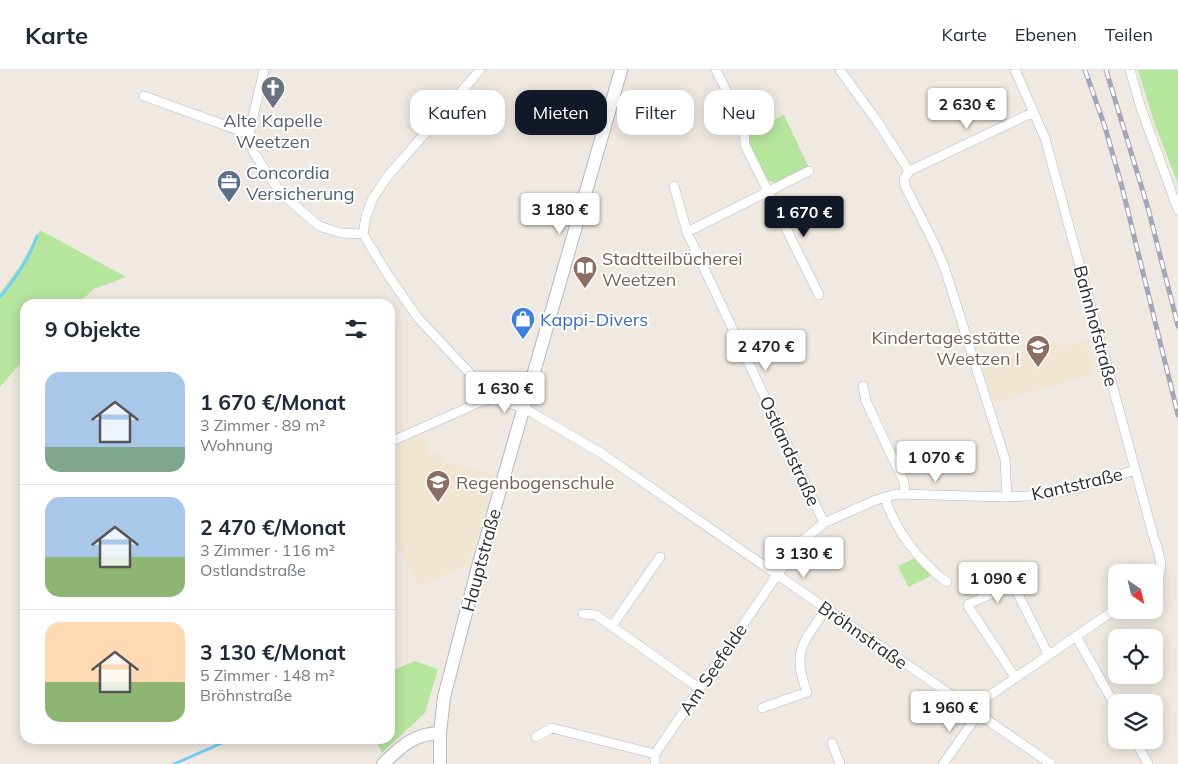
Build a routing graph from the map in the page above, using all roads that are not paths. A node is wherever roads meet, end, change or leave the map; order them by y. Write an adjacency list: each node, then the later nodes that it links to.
1 (264, 70): 10 (street)
2 (480, 70): 17 (street)
3 (621, 70): 21 (street, Hauptstraße)
4 (716, 70): 14 (street)
5 (840, 70): 12 (street)
6 (1015, 70): 9 (street, Bahnhofstraße)
7 (1130, 70): 15 (street)
8 (144, 96): 10 (street)
9 (1034, 112): 12 (street); 23 (street, Bahnhofstraße)
10 (249, 134): 17 (street)
11 (809, 171): 14 (street)
12 (909, 171): 26 (street)
13 (674, 186): 16 (street, Ostlandstraße)
14 (767, 193): 16 (street); 18 (street)
15 (1178, 210)
16 (687, 232): 27 (street, Ostlandstraße)
17 (363, 234): 20 (street)
18 (819, 295)
19 (863, 386): 24 (street)
20 (493, 398): 21 (street, Bröhnstraße); 22 (street)
21 (524, 408): 30 (street, Bröhnstraße); 43 (street, Hauptstraße)
22 (395, 440)
23 (1136, 470): 26 (street, Kantstraße); 29 (street, Bahnhofstraße)
24 (905, 494): 25 (street, Kantstraße); 26 (street, Kantstraße)
25 (885, 497): 27 (street, Kantstraße); 31 (street)
26 (1008, 497)
27 (824, 522): 30 (street, Kantstraße)
28 (660, 557): 35 (street)
29 (1160, 564)
30 (777, 575): 32 (street, Bröhnstraße); 39 (street, Am Seefelde)
31 (947, 582)
32 (826, 609): 41 (street); 42 (street, Bröhnstraße)
33 (583, 614): 35 (street)
34 (1108, 614): 36 (street)
35 (612, 626): 39 (street)
36 (1076, 636): 37 (street); 40 (street)
37 (1048, 654): 38 (street); 38 (street)
38 (1015, 676): 42 (street)
39 (699, 688): 47 (street, Am Seefelde)
40 (1108, 694)
41 (762, 708)
42 (977, 713): 52 (street); 53 (street, Bröhnstraße)
43 (440, 733): 48 (street); 49 (street, Hauptstraße)
44 (536, 737): 47 (street)
45 (832, 743): 51 (street)
46 (1140, 749): 54 (street)
47 (655, 754): 50 (street)
48 (384, 764)
49 (440, 764)
50 (655, 764)
51 (840, 764)
52 (942, 764)
53 (1051, 764)
54 (1148, 764)

